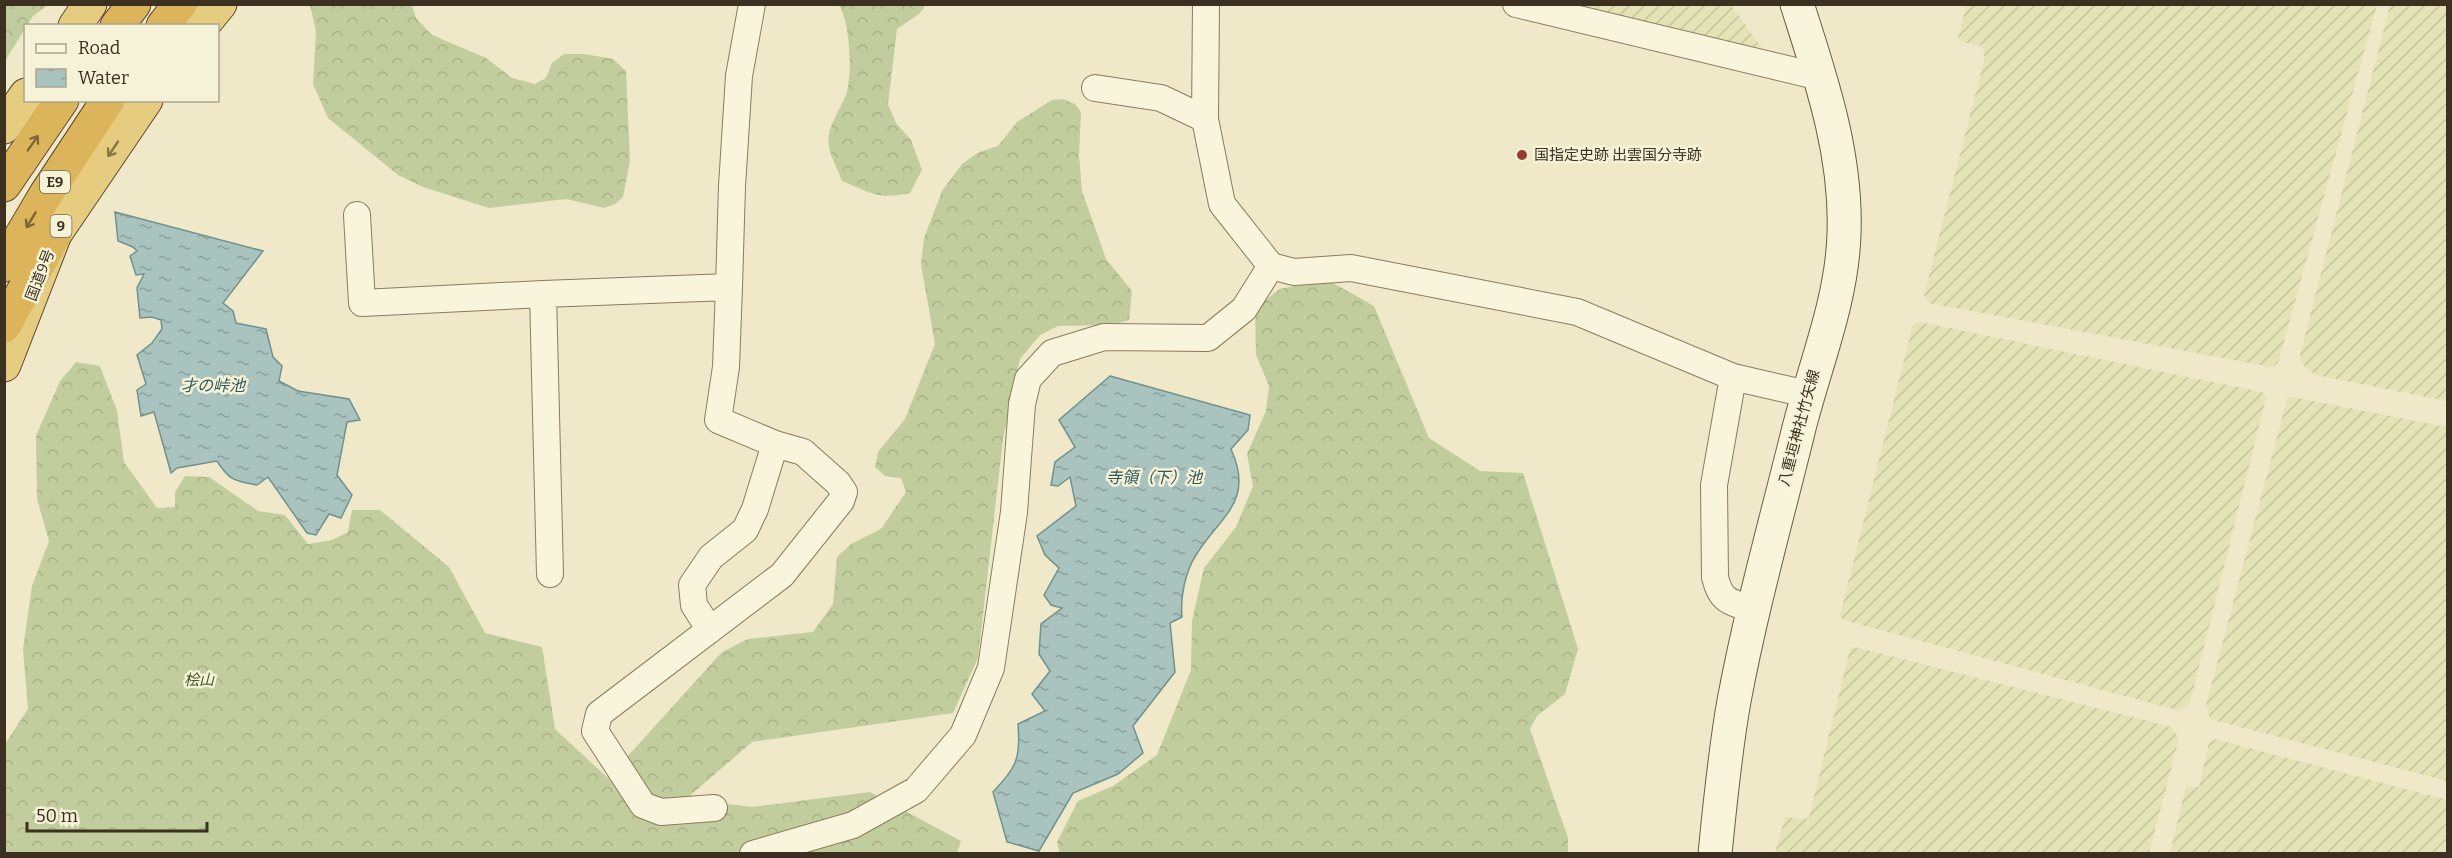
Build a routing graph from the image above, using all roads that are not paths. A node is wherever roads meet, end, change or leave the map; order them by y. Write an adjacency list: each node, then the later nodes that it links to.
1 (90, 4): 9 (highway)
2 (134, 4): 10 (highway)
3 (180, 4): 11 (highway)
4 (220, 4): 12 (highway)
5 (752, 4): 26 (street)
6 (1206, 4): 19 (street)
7 (1516, 4): 13 (street)
8 (1797, 4): 13 (main road, 八重垣神社竹矢線)
9 (76, 24)
10 (119, 24)
11 (165, 24)
12 (204, 24)
13 (1820, 78): 31 (main road, 八重垣神社竹矢線)
14 (1095, 87): 19 (street)
15 (24, 98): 20 (highway)
16 (61, 102): 21 (highway, E9, one-way to 16)
17 (107, 102): 24 (highway, E9, one-way to 24)
18 (145, 102): 23 (highway, 国道9号 / 9, one-way to 23)
19 (1205, 119): 25 (street)
20 (4, 127)
21 (4, 185)
22 (357, 215): 27 (street)
23 (56, 234): 28 (highway); 29 (highway, 国道9号 / 9)
24 (4, 265)
25 (1271, 266): 30 (street); 37 (street)
26 (729, 287): 27 (street); 32 (street)
27 (543, 294): 33 (street)
28 (4, 326)
29 (4, 365)
30 (1733, 378): 31 (street); 34 (street)
31 (1807, 394): 34 (main road, 八重垣神社竹矢線)
32 (776, 444): 35 (street); 35 (street)
33 (550, 574)
34 (1754, 609): 38 (main road, 八重垣神社竹矢線)
35 (710, 630): 36 (street)
36 (714, 808)
37 (753, 854)
38 (1715, 854)

